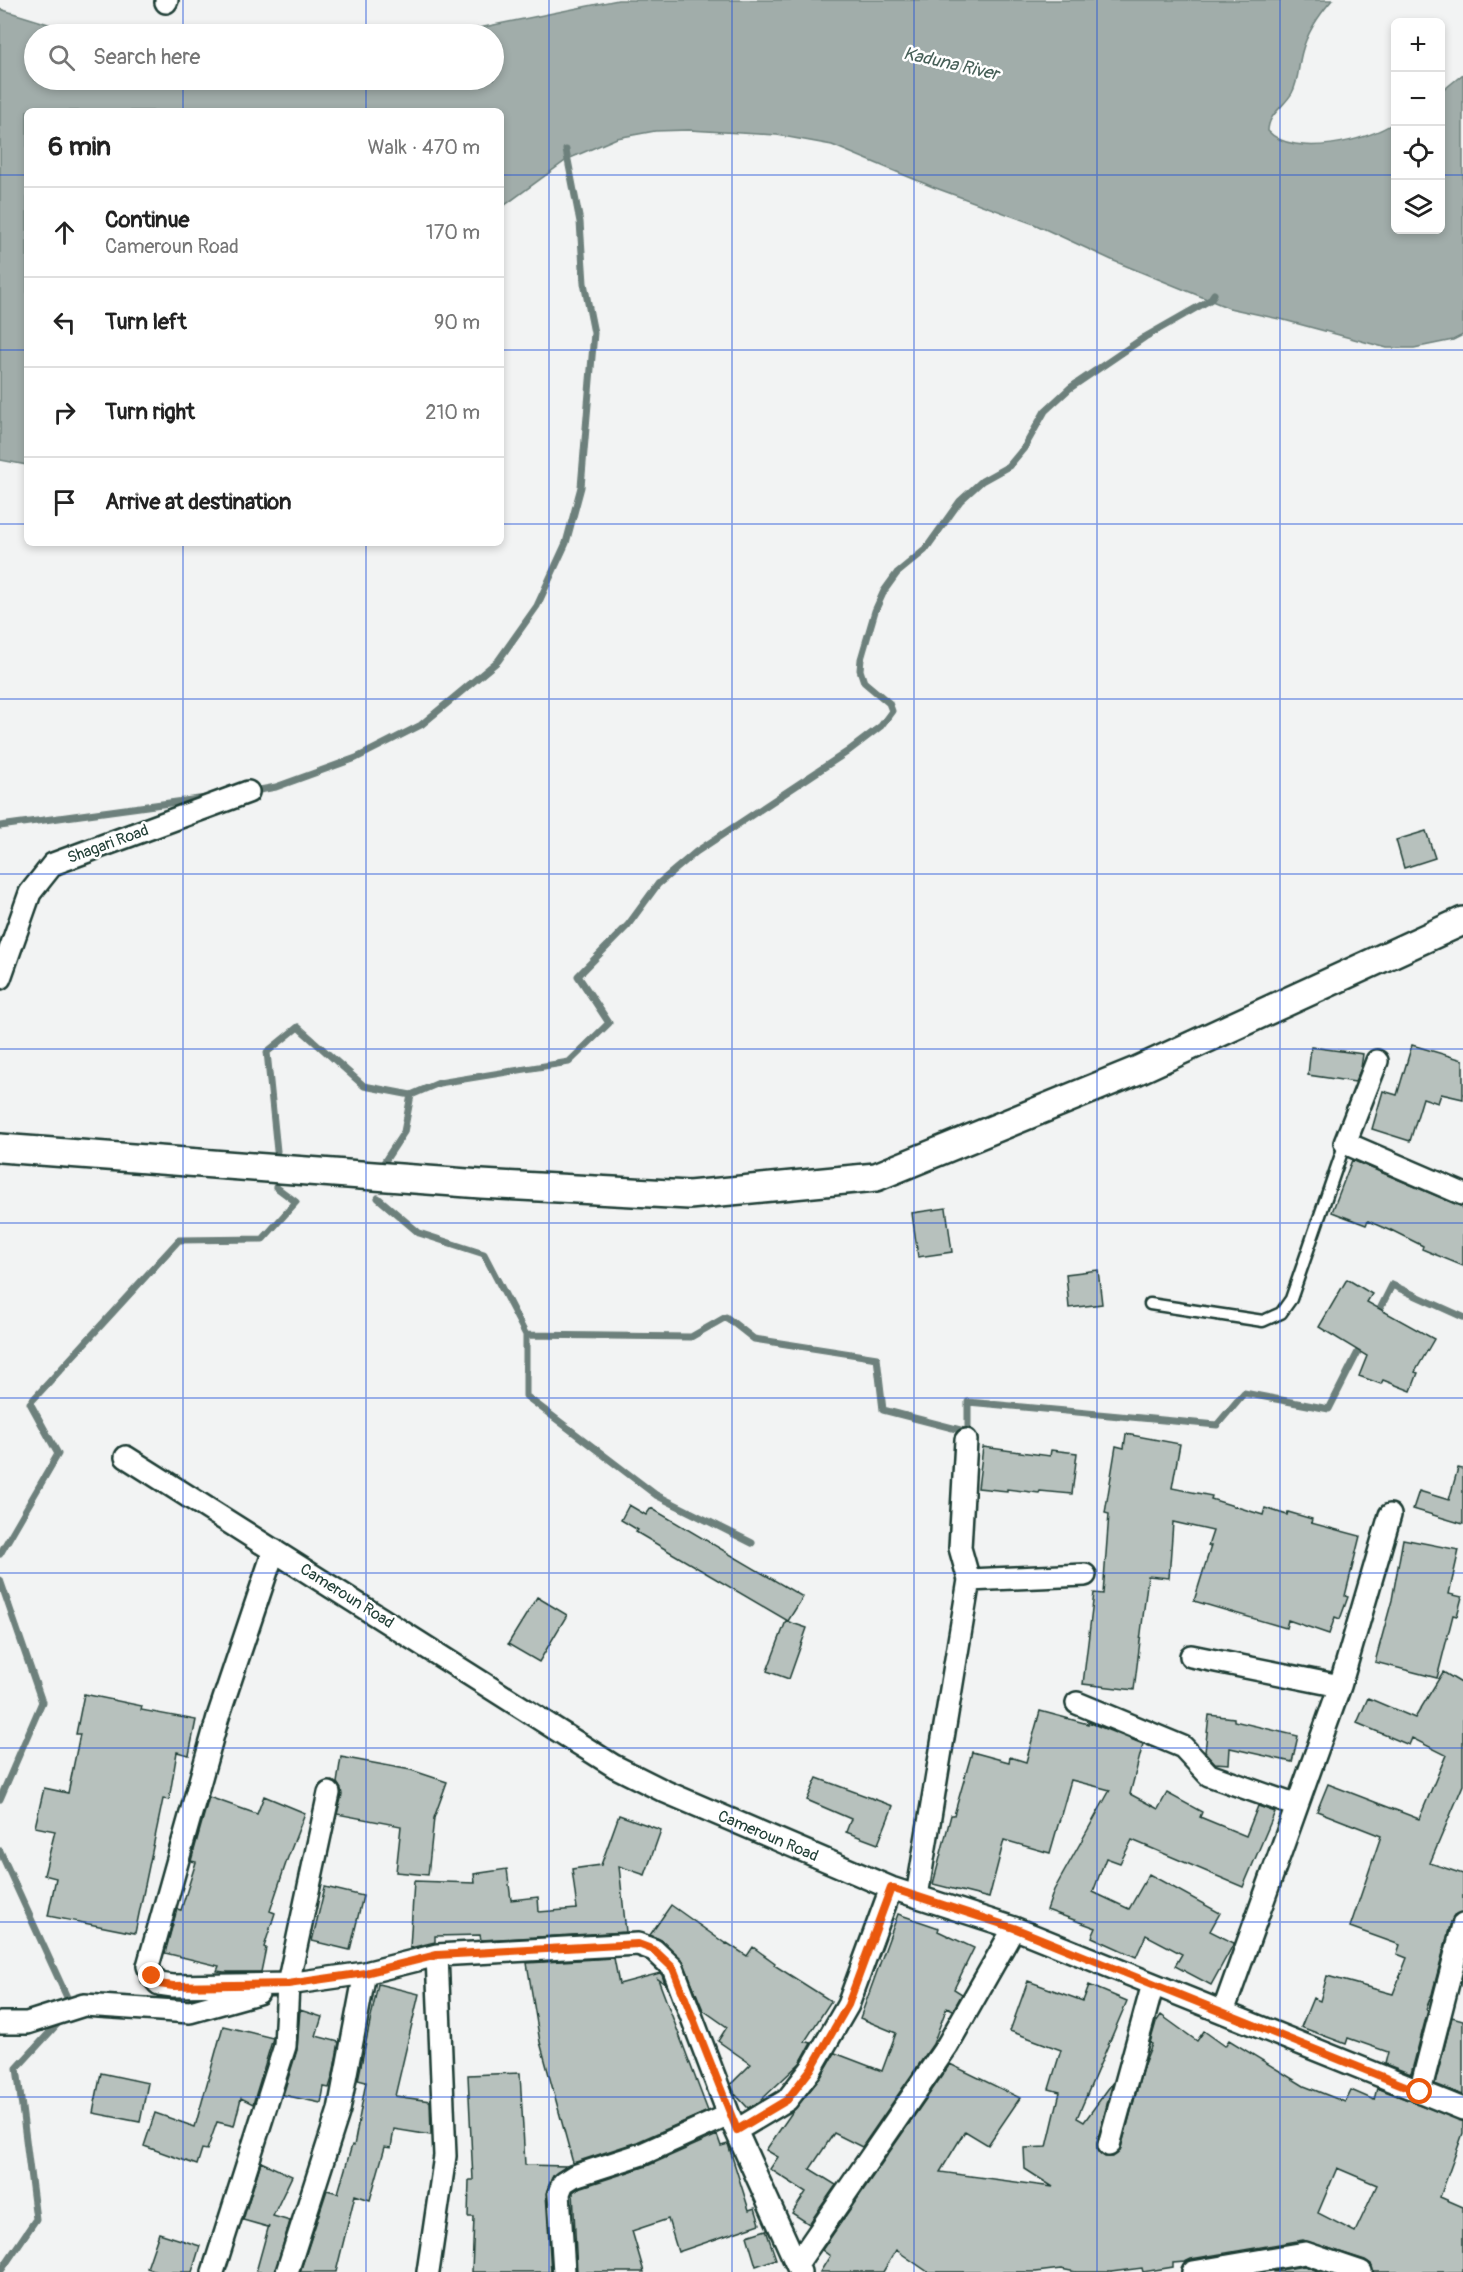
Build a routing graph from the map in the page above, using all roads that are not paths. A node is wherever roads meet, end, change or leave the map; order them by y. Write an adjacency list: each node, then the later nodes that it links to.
1 (248, 792): 3 (street, Shagari Road)
2 (1463, 921): 6 (street)
3 (0, 978)
4 (1377, 1061): 5 (street)
5 (1345, 1143): 7 (street); 8 (lane)
6 (0, 1148)
7 (1463, 1194)
8 (1150, 1304)
9 (966, 1440): 14 (street)
10 (126, 1457): 12 (street, Cameroun Road)
11 (1390, 1515): 16 (street)
12 (274, 1550): 20 (street, Cameroun Road); 26 (street)
13 (1085, 1575): 14 (street)
14 (969, 1580): 21 (street)
15 (1191, 1656): 16 (street)
16 (1340, 1686): 19 (street)
17 (1077, 1703): 19 (street)
18 (329, 1793): 26 (street)
19 (1297, 1806): 28 (street)
20 (891, 1888): 21 (street, Cameroun Road); 32 (street)
21 (917, 1896): 23 (street, Cameroun Road)
22 (1463, 1925): 30 (street)
23 (1014, 1928): 27 (street, Cameroun Road); 34 (street)
24 (437, 1955): 25 (street); 32 (street); 37 (street)
25 (365, 1973): 26 (street); 36 (street)
26 (288, 1984): 29 (street); 35 (street)
27 (1153, 1984): 28 (street, Cameroun Road); 33 (street)
28 (1223, 2012): 30 (street, Cameroun Road)
29 (0, 2023)
30 (1420, 2092): 31 (street, Cameroun Road)
31 (1463, 2109)
32 (733, 2123): 34 (street); 38 (street)
33 (1109, 2145)
34 (799, 2268)
35 (213, 2272)
36 (287, 2272)
37 (428, 2272)
38 (564, 2272)
39 (1193, 2272): 40 (street)
40 (1361, 2272)

